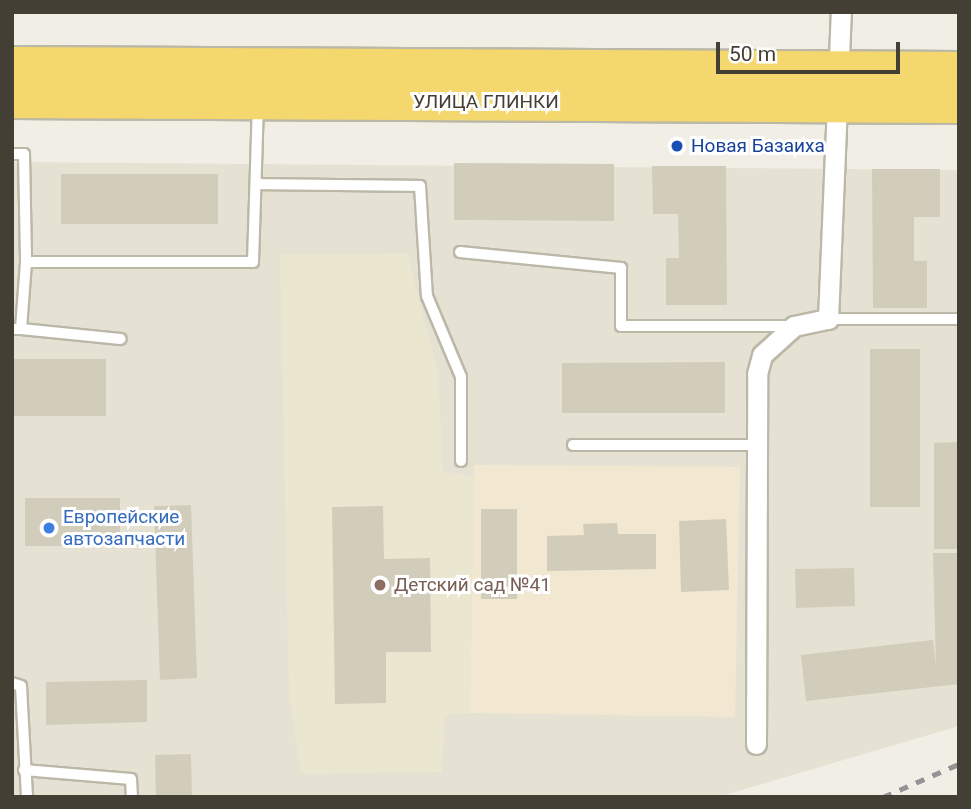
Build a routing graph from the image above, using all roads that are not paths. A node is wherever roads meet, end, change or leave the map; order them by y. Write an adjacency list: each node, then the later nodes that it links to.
1 (841, 12): 5 (street)
2 (12, 65): 4 (highway, УЛИЦА ГЛИНКИ)
3 (959, 70): 5 (highway, УЛИЦА ГЛИНКИ)
4 (488, 85): 5 (highway, УЛИЦА ГЛИНКИ); 7 (highway, УЛИЦА ГЛИНКИ)
5 (839, 87): 8 (highway, УЛИЦА ГЛИНКИ); 14 (street)
6 (12, 99): 7 (highway, УЛИЦА ГЛИНКИ)
7 (258, 100): 10 (lane)
8 (959, 104)
9 (12, 153): 12 (lane)
10 (256, 184): 12 (lane); 20 (lane)
11 (460, 252): 15 (lane)
12 (26, 262): 16 (lane)
13 (958, 317): 14 (lane)
14 (828, 320): 15 (street)
15 (794, 327): 19 (street)
16 (17, 329): 17 (lane)
17 (121, 340)
18 (573, 445): 19 (lane)
19 (760, 445): 22 (street)
20 (461, 461)
21 (12, 683): 23 (lane)
22 (756, 744)
23 (24, 770): 24 (lane); 25 (lane)
24 (27, 797)
25 (132, 797)

